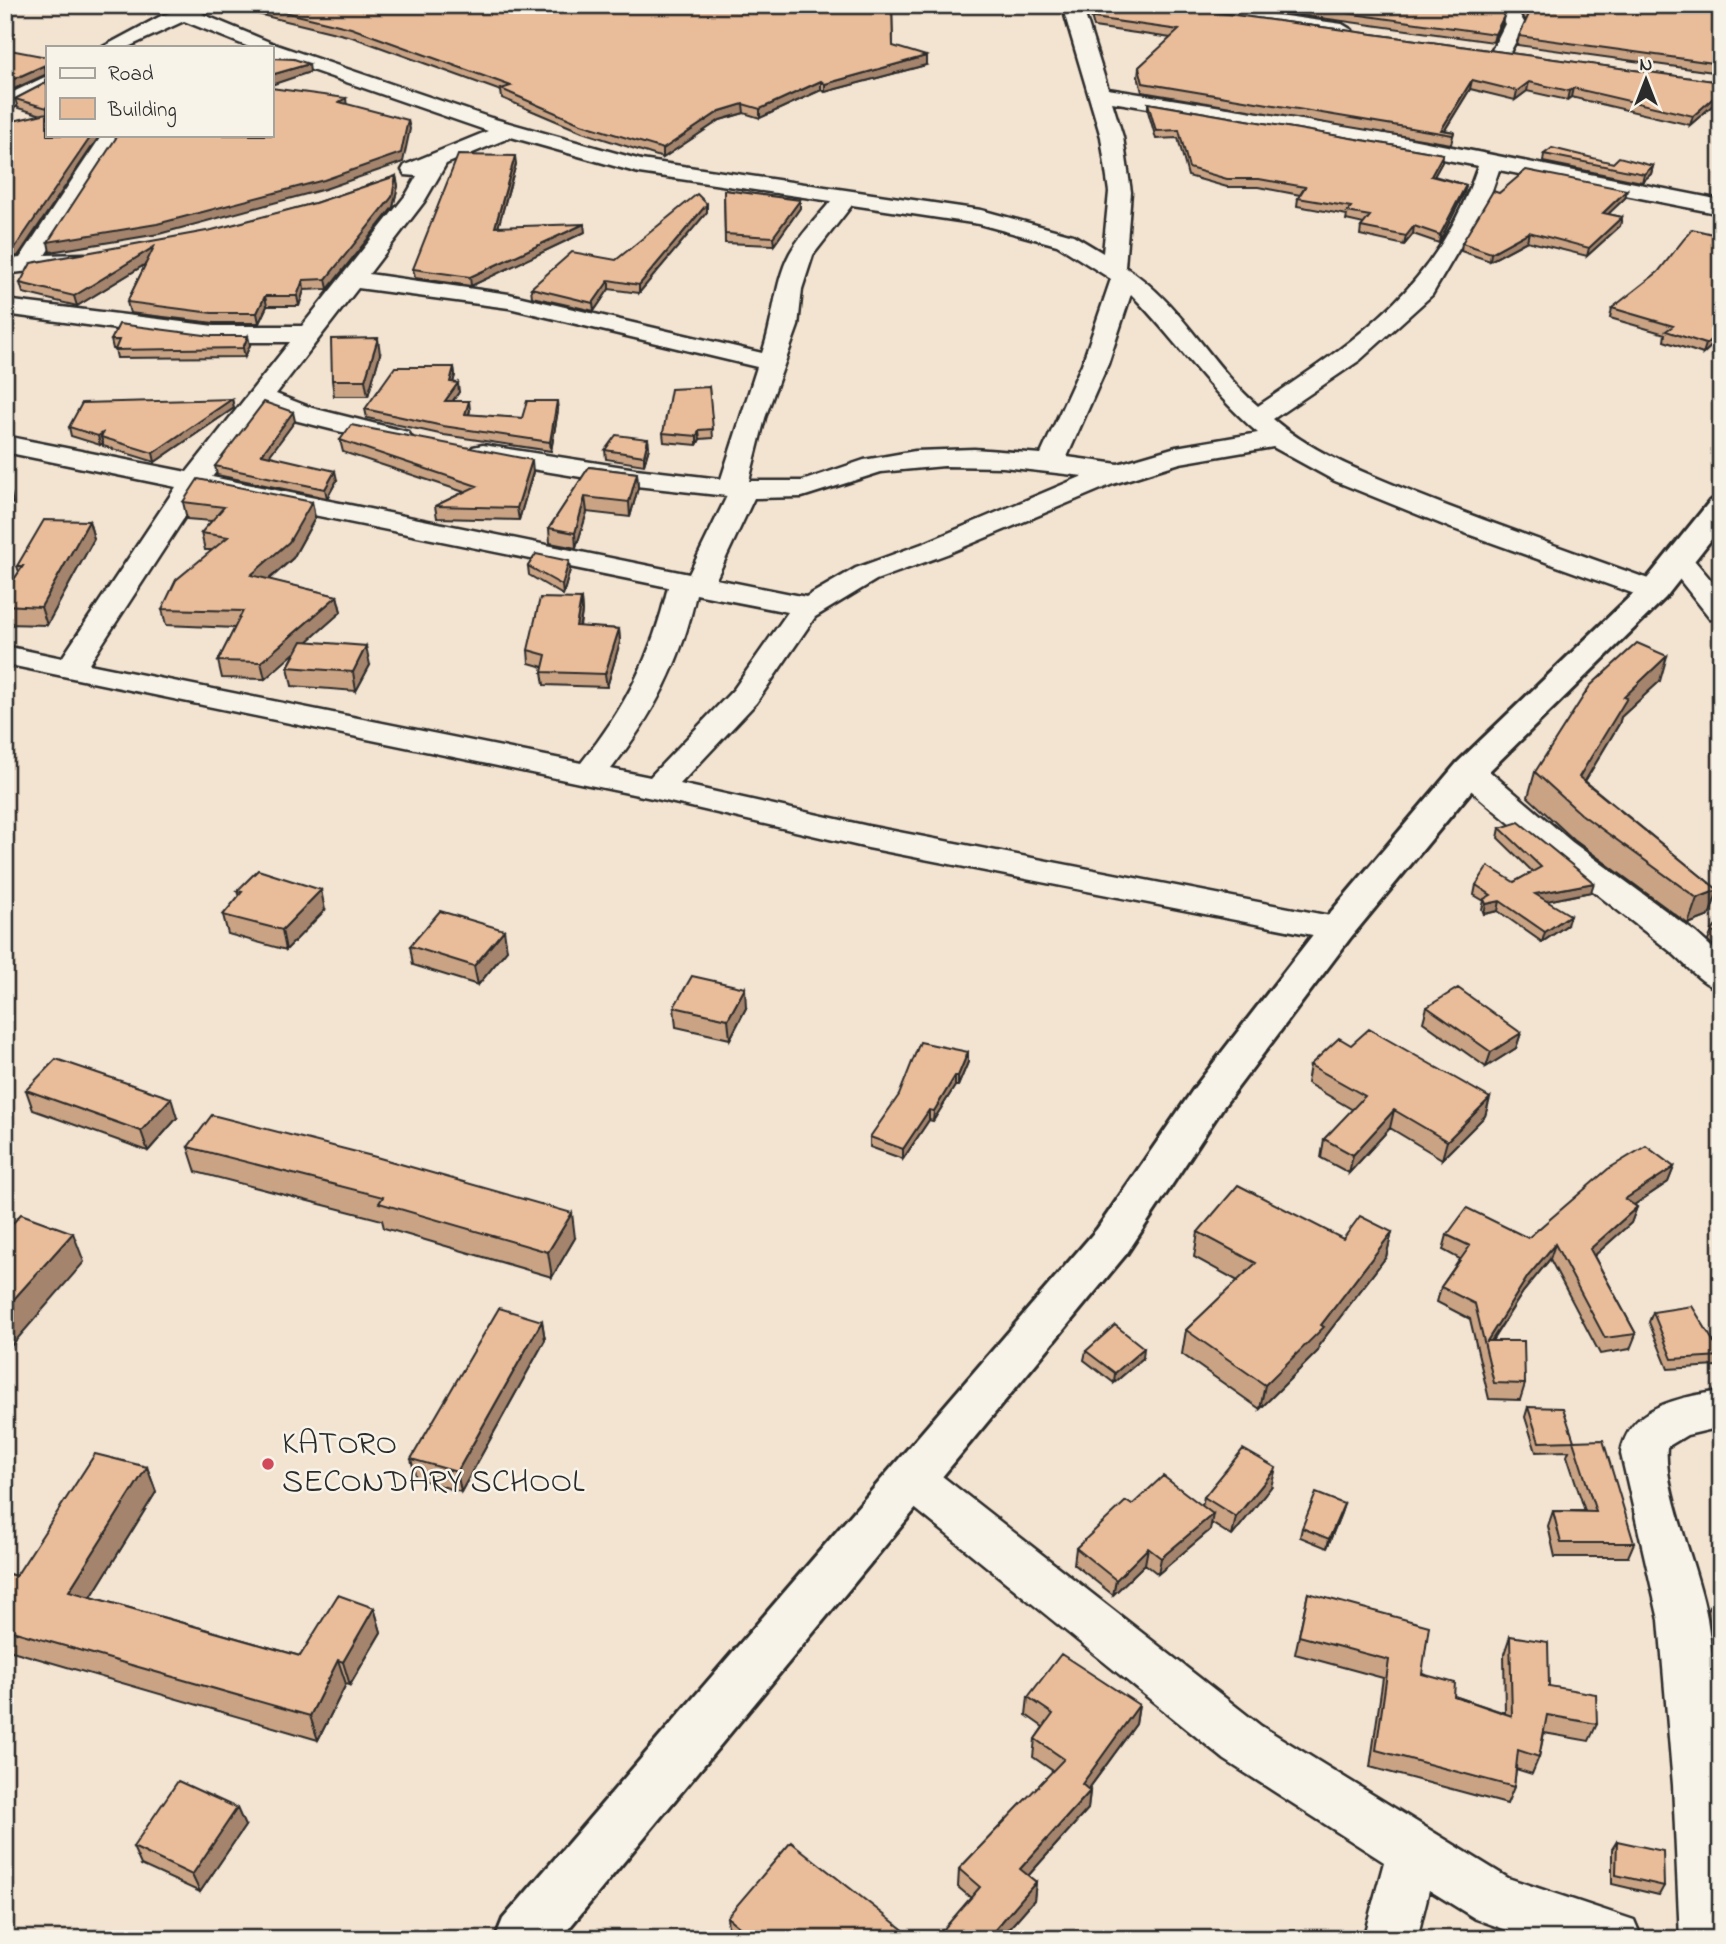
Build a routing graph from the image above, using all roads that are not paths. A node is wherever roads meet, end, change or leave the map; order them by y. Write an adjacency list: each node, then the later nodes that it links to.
1 (10, 5): 6 (street)
2 (1072, 5): 16 (street)
3 (1163, 5): 8 (street)
4 (1504, 5): 13 (street)
5 (207, 6): 7 (street)
6 (5, 7)
7 (183, 10): 9 (street); 10 (street)
8 (1362, 33)
9 (115, 46)
10 (264, 46)
11 (1478, 49): 13 (street)
12 (273, 50): 18 (street)
13 (1501, 52): 14 (street)
14 (1526, 56)
15 (46, 83): 17 (street)
16 (1101, 94): 21 (street); 27 (street)
17 (5, 105)
18 (507, 131): 20 (street); 23 (street)
19 (112, 136): 26 (street)
20 (436, 162): 22 (street); 28 (street)
21 (1490, 162): 24 (street); 33 (street)
22 (393, 178)
23 (846, 197): 27 (street); 31 (street)
24 (1721, 207)
25 (95, 257): 26 (street)
26 (11, 268)
27 (1119, 273): 33 (street); 36 (street)
28 (349, 280): 30 (street); 31 (street)
29 (5, 307): 30 (street)
30 (311, 334): 32 (street)
31 (771, 363): 39 (street)
32 (259, 397): 38 (street); 39 (street)
33 (1257, 418): 34 (street)
34 (1280, 438): 37 (street); 41 (street)
35 (5, 444): 38 (street)
36 (1050, 464): 37 (street); 39 (street)
37 (1119, 473): 43 (street)
38 (192, 484): 42 (street); 46 (street)
39 (739, 488): 42 (street)
40 (1721, 506): 41 (street)
41 (1666, 575): 44 (street); 47 (street)
42 (691, 584): 43 (street); 48 (street)
43 (810, 607): 49 (street)
44 (1721, 612)
45 (5, 655): 46 (street)
46 (70, 669): 48 (street)
47 (1469, 771): 50 (street); 51 (street)
48 (589, 775): 49 (street)
49 (657, 789): 50 (street)
50 (1338, 928): 53 (street)
51 (1721, 977)
52 (1721, 1409): 58 (street)
53 (912, 1479): 54 (street); 55 (street)
54 (1413, 1850): 56 (street); 57 (street)
55 (523, 1939)
56 (1390, 1939)
57 (1615, 1939)
58 (1707, 1939)

